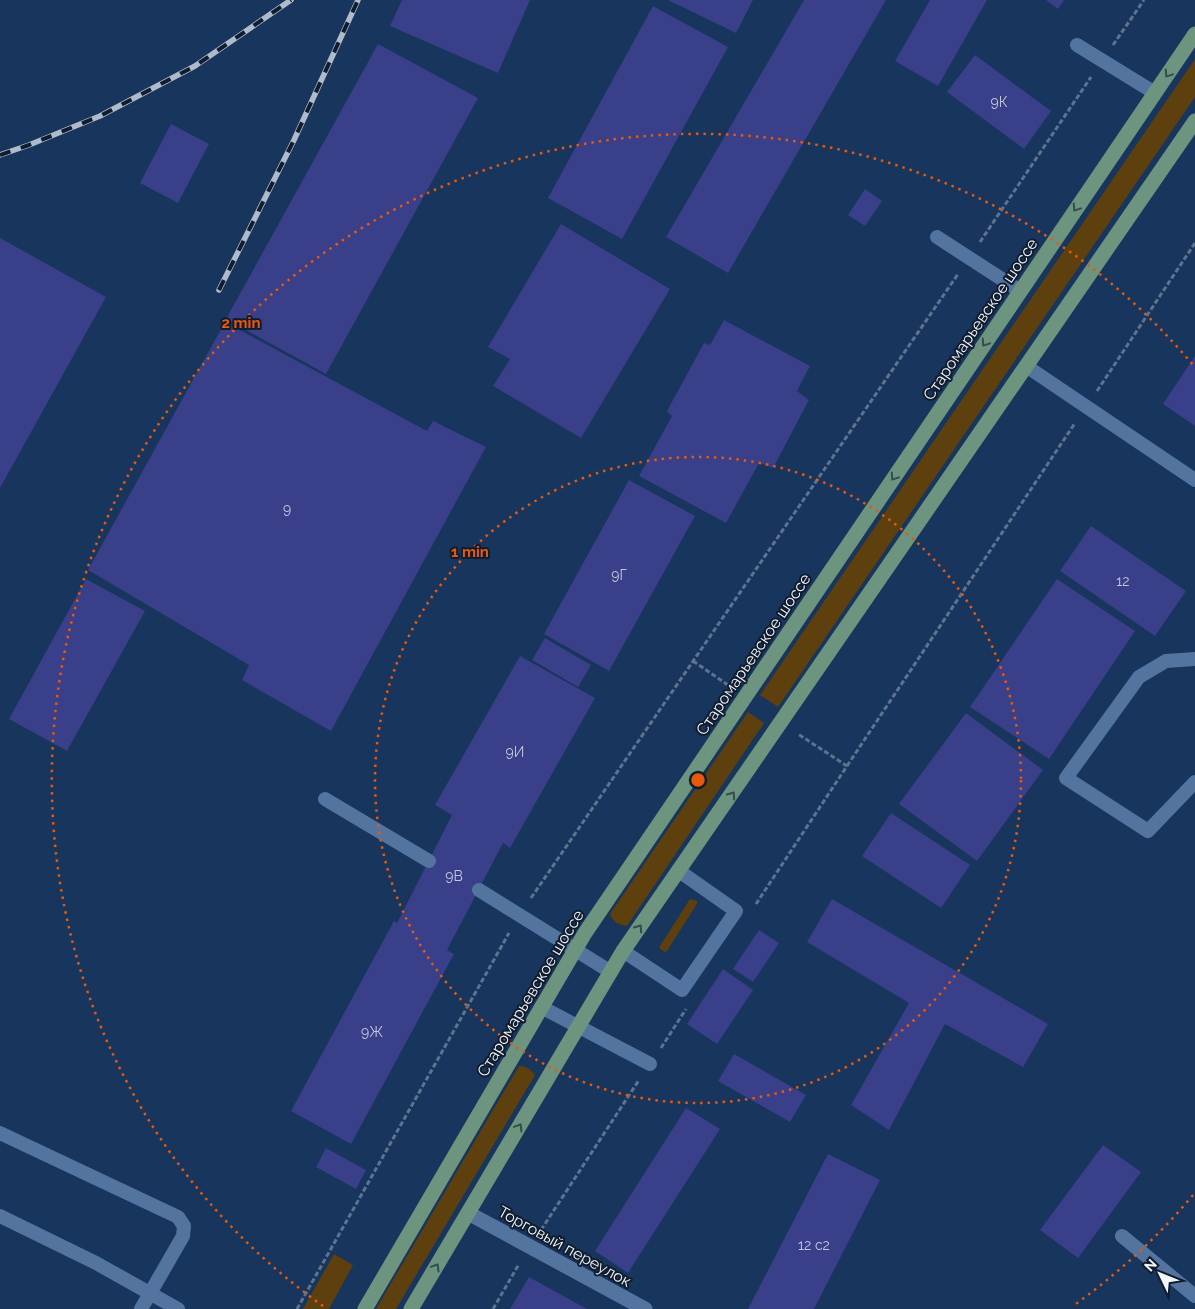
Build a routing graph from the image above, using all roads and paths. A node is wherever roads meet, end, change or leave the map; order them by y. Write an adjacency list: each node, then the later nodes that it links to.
1 (1144, 0): 4 (path)
2 (1195, 34): 5 (main road, Старомарьевское шоссе, one-way to 5)
3 (1077, 45): 4 (lane)
4 (1103, 61): 5 (lane); 9 (path)
5 (1155, 93): 10 (main road, Старомарьевское шоссе, one-way to 10)
6 (1195, 121): 11 (main road)
7 (937, 237): 9 (lane)
8 (1195, 243): 12 (path)
9 (969, 257): 10 (lane); 21 (path)
10 (1020, 291): 22 (main road, Старомарьевское шоссе, one-way to 22)
11 (1026, 366): 12 (lane); 19 (main road, one-way to 11)
12 (1086, 407): 13 (lane); 15 (path)
13 (1195, 480)
14 (1195, 659): 16 (lane)
15 (847, 766)
16 (1195, 782)
17 (325, 798): 18 (lane)
18 (429, 861)
19 (679, 871): 23 (main road, one-way to 19); 23 (lane)
20 (478, 890): 21 (lane)
21 (519, 915): 22 (lane); 36 (path)
22 (575, 950): 24 (lane); 25 (main road, Старомарьевское шоссе)
23 (623, 951): 24 (main road)
24 (611, 972): 26 (main road)
25 (541, 1007): 26 (lane); 37 (main road, Старомарьевское шоссе)
26 (579, 1027): 27 (lane); 29 (main road, one-way to 26)
27 (650, 1064)
28 (0, 1133): 32 (lane)
29 (468, 1213): 38 (main road, one-way to 29); 39 (street, Торговый переулок)
30 (0, 1216): 32 (lane)
31 (1122, 1236): 33 (lane)
32 (151, 1294): 34 (lane); 35 (lane)
33 (1195, 1296)
34 (141, 1309)
35 (178, 1309)
36 (297, 1309)
37 (365, 1309)
38 (411, 1309)
39 (645, 1309)

